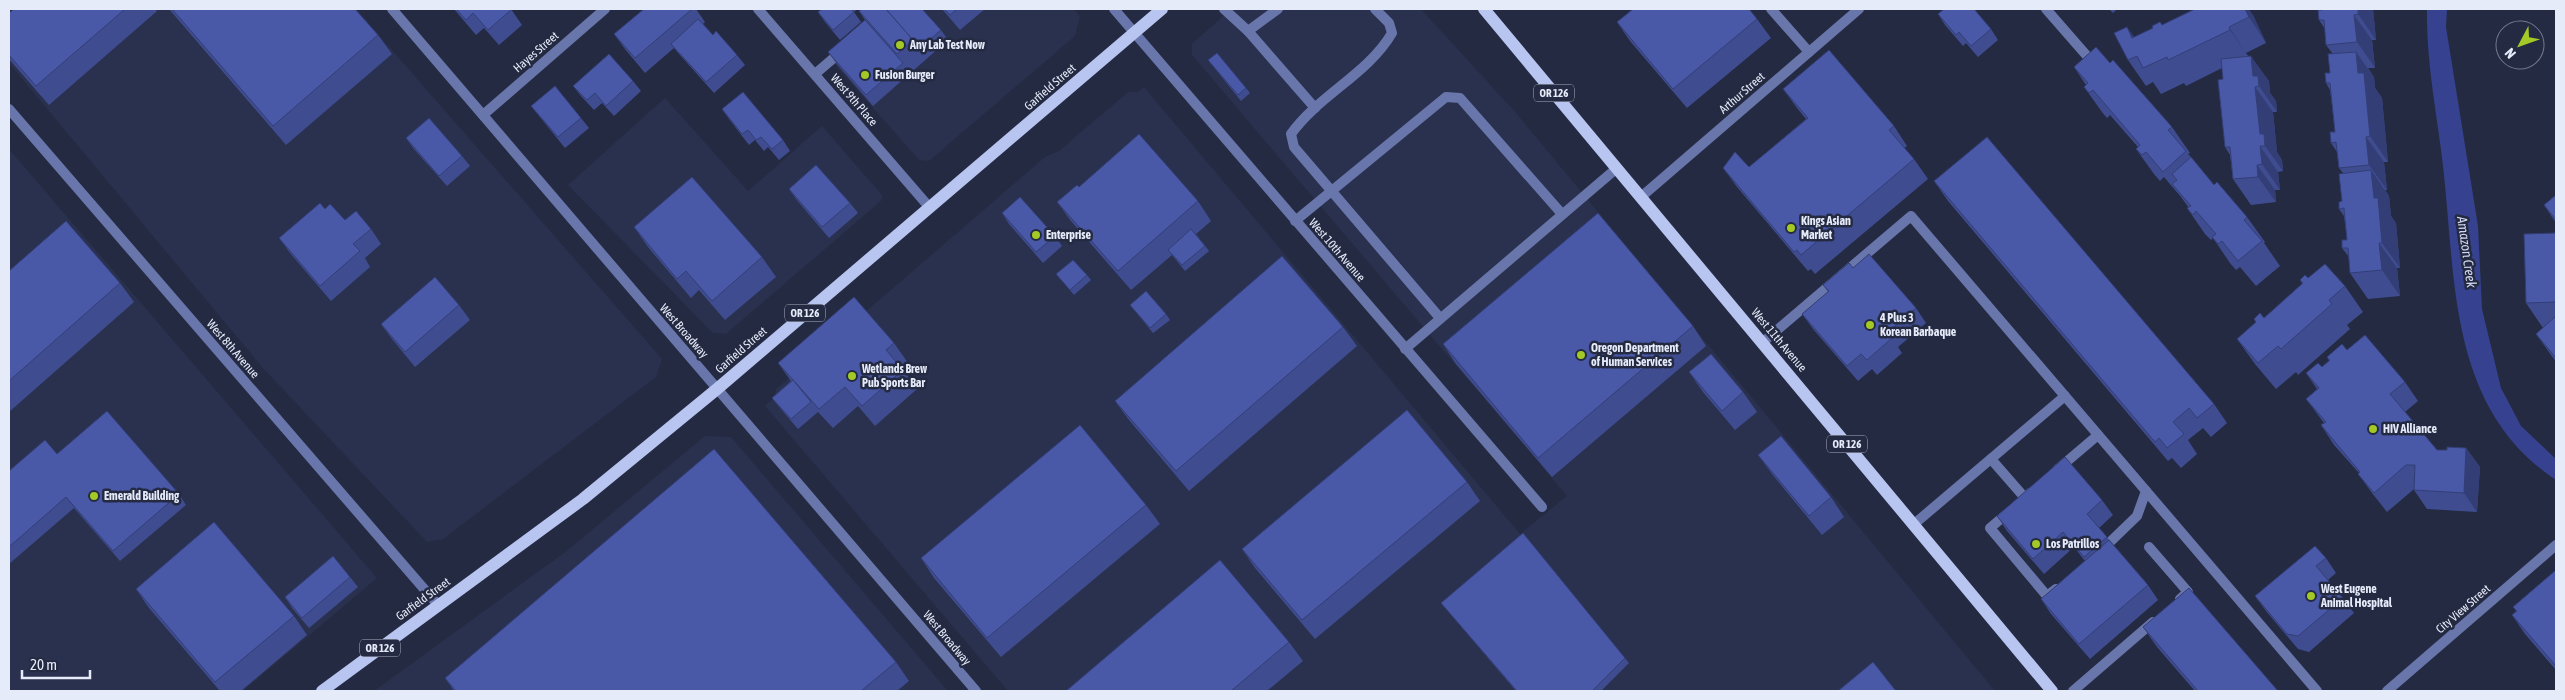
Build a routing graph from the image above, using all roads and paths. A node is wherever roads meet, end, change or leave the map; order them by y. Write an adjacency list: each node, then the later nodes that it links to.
1 (392, 9): 21 (street, West Broadway)
2 (605, 9): 21 (street, Hayes Street)
3 (758, 9): 18 (street, West 9th Place)
4 (1114, 9): 14 (street, West 10th Avenue)
5 (1162, 9): 14 (main road, Garfield Street / OR 126)
6 (1224, 9): 13 (street)
7 (1278, 9): 13 (street)
8 (1375, 9): 20 (street)
9 (1484, 9): 22 (main road, West 11th Avenue / OR 126)
10 (1771, 9): 16 (street)
11 (1859, 9): 16 (street, Arthur Street)
12 (2046, 9): 17 (street)
13 (1248, 30): 20 (street)
14 (1134, 33): 25 (main road, Garfield Street / OR 126); 27 (street, West 10th Avenue)
15 (852, 42): 18 (street)
16 (1809, 52): 24 (street, Arthur Street)
17 (2094, 64)
18 (815, 74): 25 (street, West 9th Place)
19 (9, 108): 43 (street, West 8th Avenue)
20 (1315, 108): 23 (street)
21 (483, 115): 31 (street, West Broadway)
22 (1617, 168): 24 (main road, West 11th Avenue / OR 126); 26 (street)
23 (1332, 191): 26 (street); 27 (street); 28 (street)
24 (1641, 197): 29 (main road, West 11th Avenue / OR 126)
25 (930, 208): 31 (main road, Garfield Street / OR 126)
26 (1562, 214): 28 (street)
27 (1295, 221): 30 (street, West 10th Avenue)
28 (1440, 318): 30 (street)
29 (1763, 342): 32 (street); 38 (main road, West 11th Avenue / OR 126)
30 (1405, 349): 37 (street, West 10th Avenue)
31 (717, 389): 43 (main road, Garfield Street / OR 126); 47 (street, West Broadway)
32 (2065, 396): 33 (street); 34 (street)
33 (2098, 435): 35 (street); 36 (street)
34 (1990, 459): 36 (street); 38 (street)
35 (2146, 491): 39 (street); 50 (street)
36 (2025, 498): 42 (street)
37 (1542, 507)
38 (1913, 525): 48 (main road, West 11th Avenue / OR 126)
39 (2109, 543)
40 (2556, 545): 51 (street, City View Street)
41 (2149, 547): 44 (street)
42 (2067, 579)
43 (438, 605): 46 (main road, Garfield Street / OR 126)
44 (2173, 605)
45 (2158, 618): 49 (street)
46 (322, 691)
47 (976, 691)
48 (2052, 691)
49 (2073, 691)
50 (2317, 691)
51 (2386, 691)

